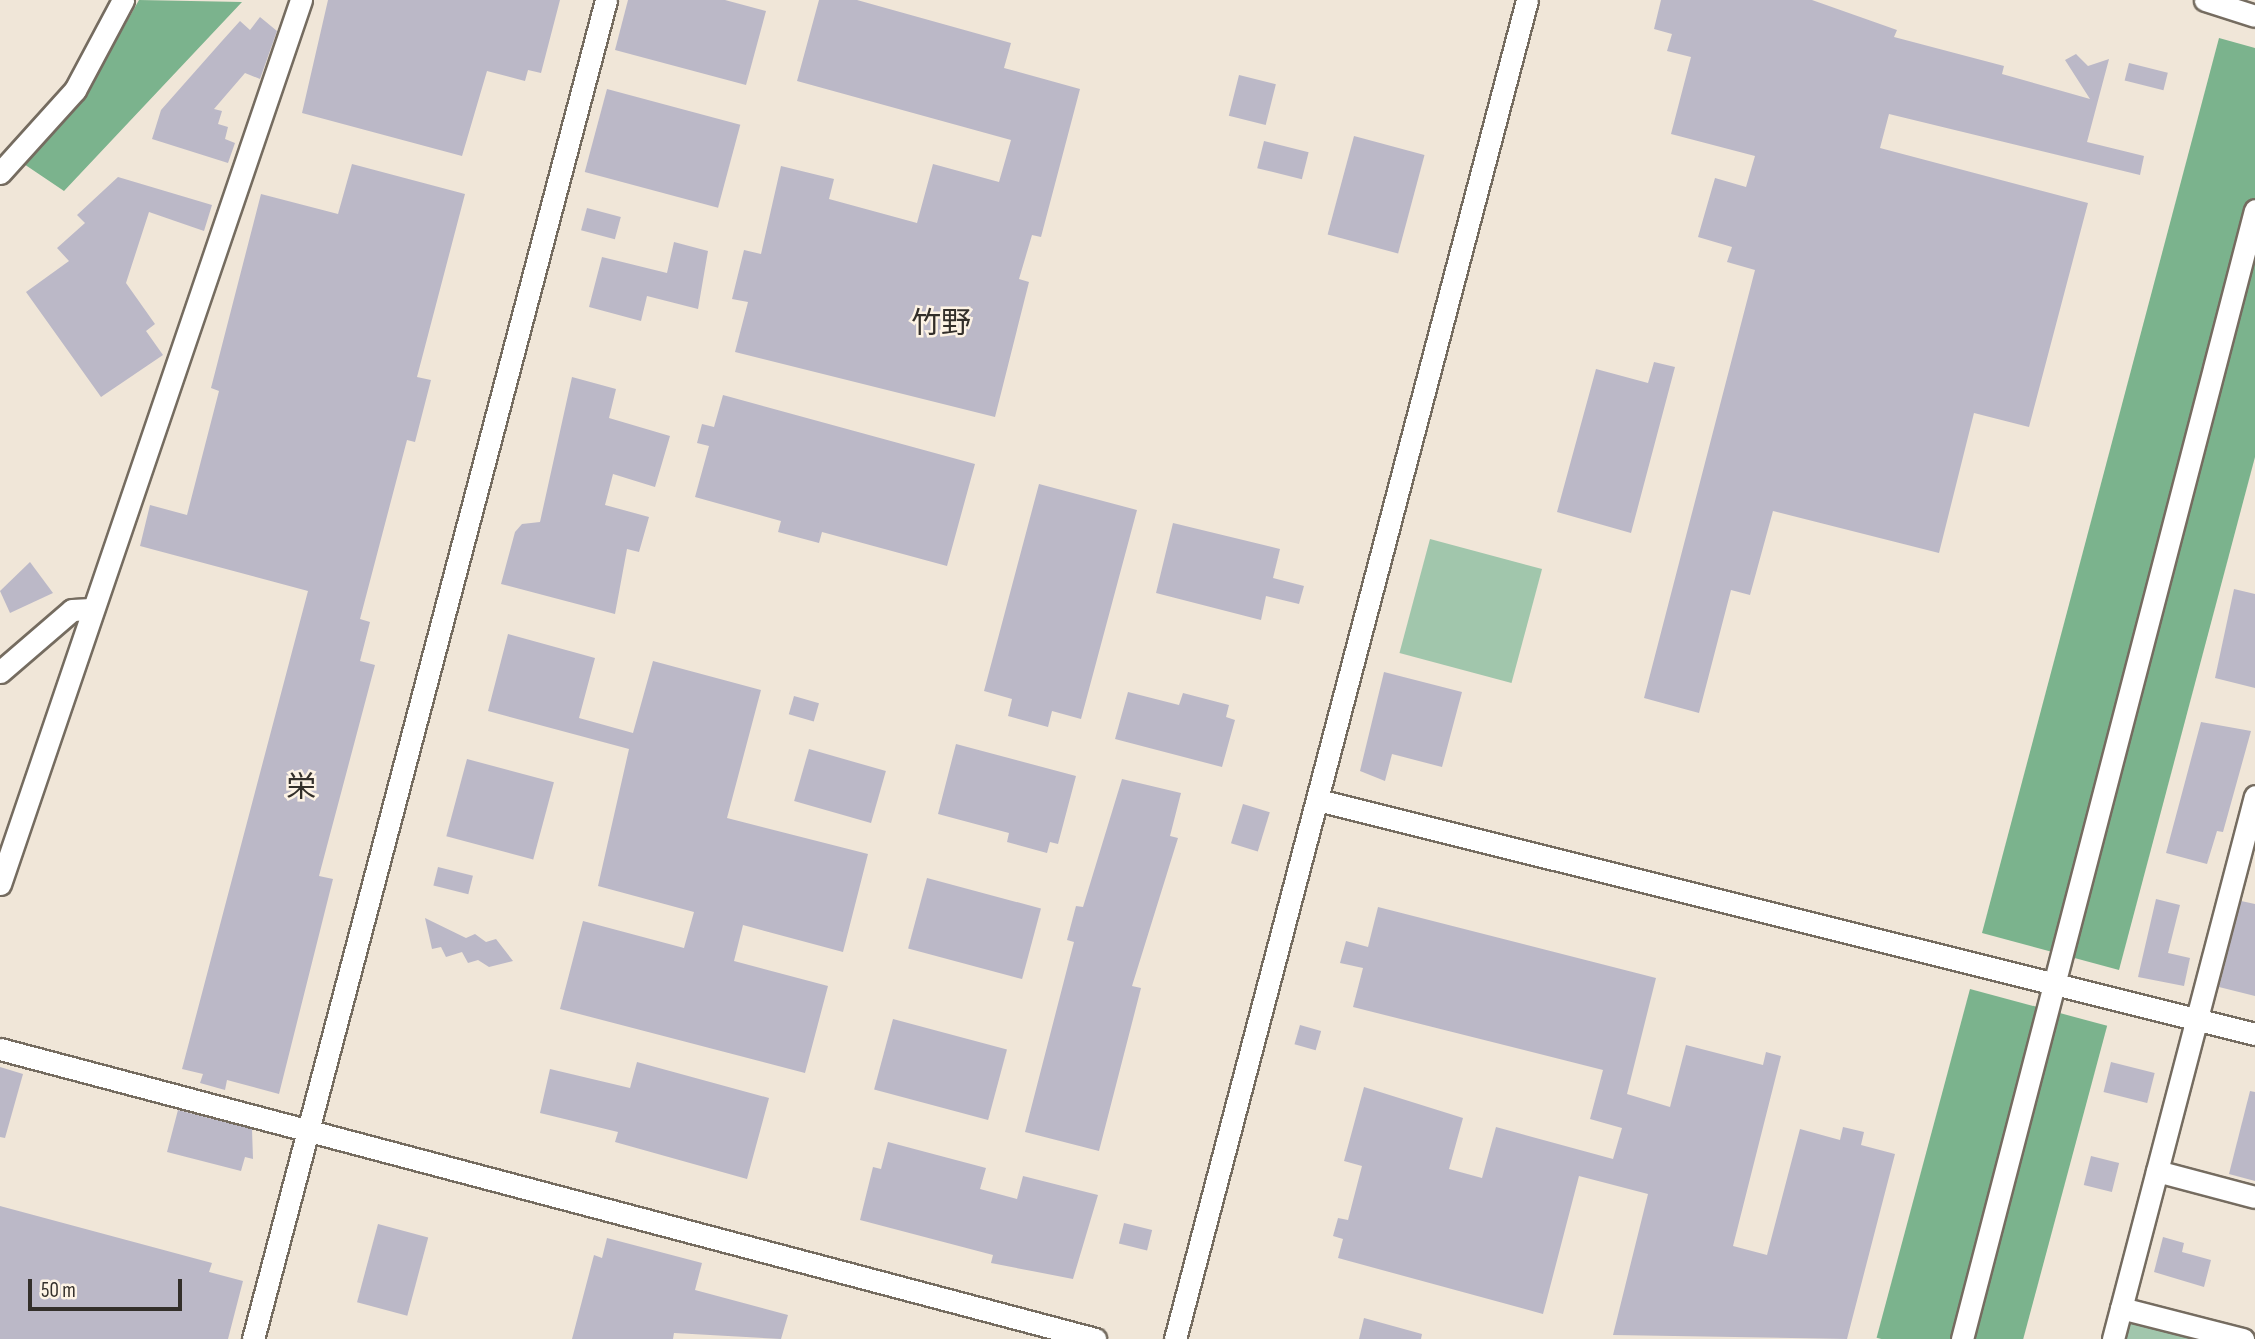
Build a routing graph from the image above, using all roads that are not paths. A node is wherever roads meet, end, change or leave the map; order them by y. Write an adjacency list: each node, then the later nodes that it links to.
1 (123, 0): 7 (street)
2 (301, 0): 9 (street)
3 (606, 0): 19 (street)
4 (1527, 0): 12 (street)
5 (2205, 0): 6 (street)
6 (2255, 16)
7 (0, 173)
8 (2255, 211): 15 (street)
9 (91, 609): 10 (street); 14 (street)
10 (0, 672)
11 (2255, 796): 13 (street)
12 (1318, 800): 15 (street); 25 (street)
13 (2246, 869): 16 (street)
14 (0, 884)
15 (2057, 983): 16 (street); 26 (street)
16 (2197, 1018): 17 (street); 20 (street)
17 (2255, 1034)
18 (0, 1049): 19 (street)
19 (307, 1131): 23 (street); 24 (street)
20 (2157, 1171): 21 (street); 22 (street)
21 (2255, 1198)
22 (2121, 1308): 27 (street); 28 (street)
23 (253, 1339)
24 (1095, 1339)
25 (1175, 1339)
26 (1962, 1339)
27 (2113, 1339)
28 (2243, 1339)

